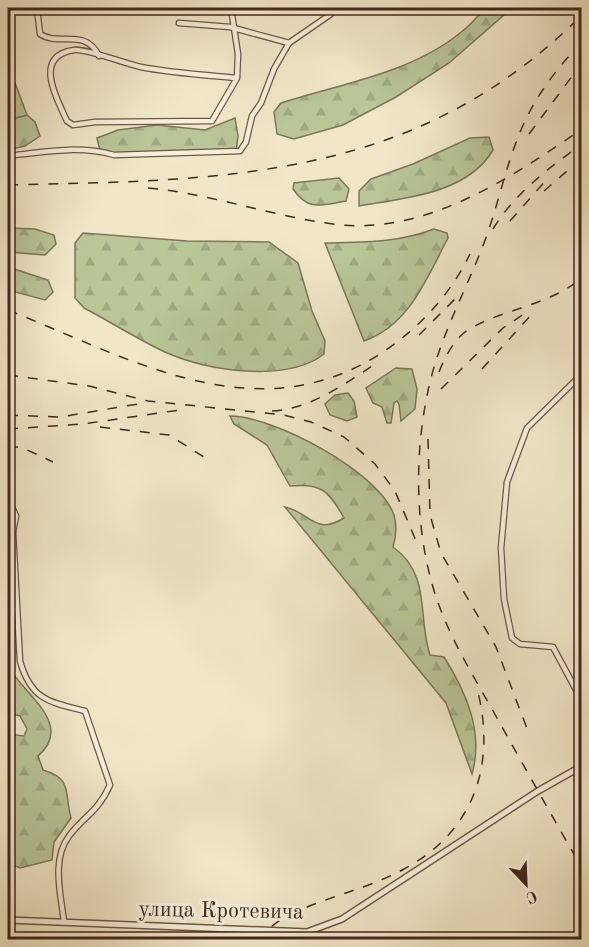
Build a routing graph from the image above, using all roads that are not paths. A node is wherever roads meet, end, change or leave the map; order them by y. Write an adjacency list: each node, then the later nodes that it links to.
1 (37, 8): 9 (street)
2 (231, 8): 7 (street)
3 (336, 8): 8 (street)
4 (438, 8): 5 (street)
5 (482, 8)
6 (179, 22): 7 (street)
7 (234, 29): 8 (street); 10 (street)
8 (289, 43): 11 (street)
9 (99, 56): 10 (street); 10 (street)
10 (237, 78)
11 (8, 156)
12 (582, 374): 16 (street)
13 (8, 498): 15 (street)
14 (8, 527): 15 (street)
15 (13, 532): 19 (street)
16 (582, 701)
17 (582, 766): 19 (street, улица Кротевича)
18 (8, 920): 19 (street, улица Кротевича)
19 (64, 922)

